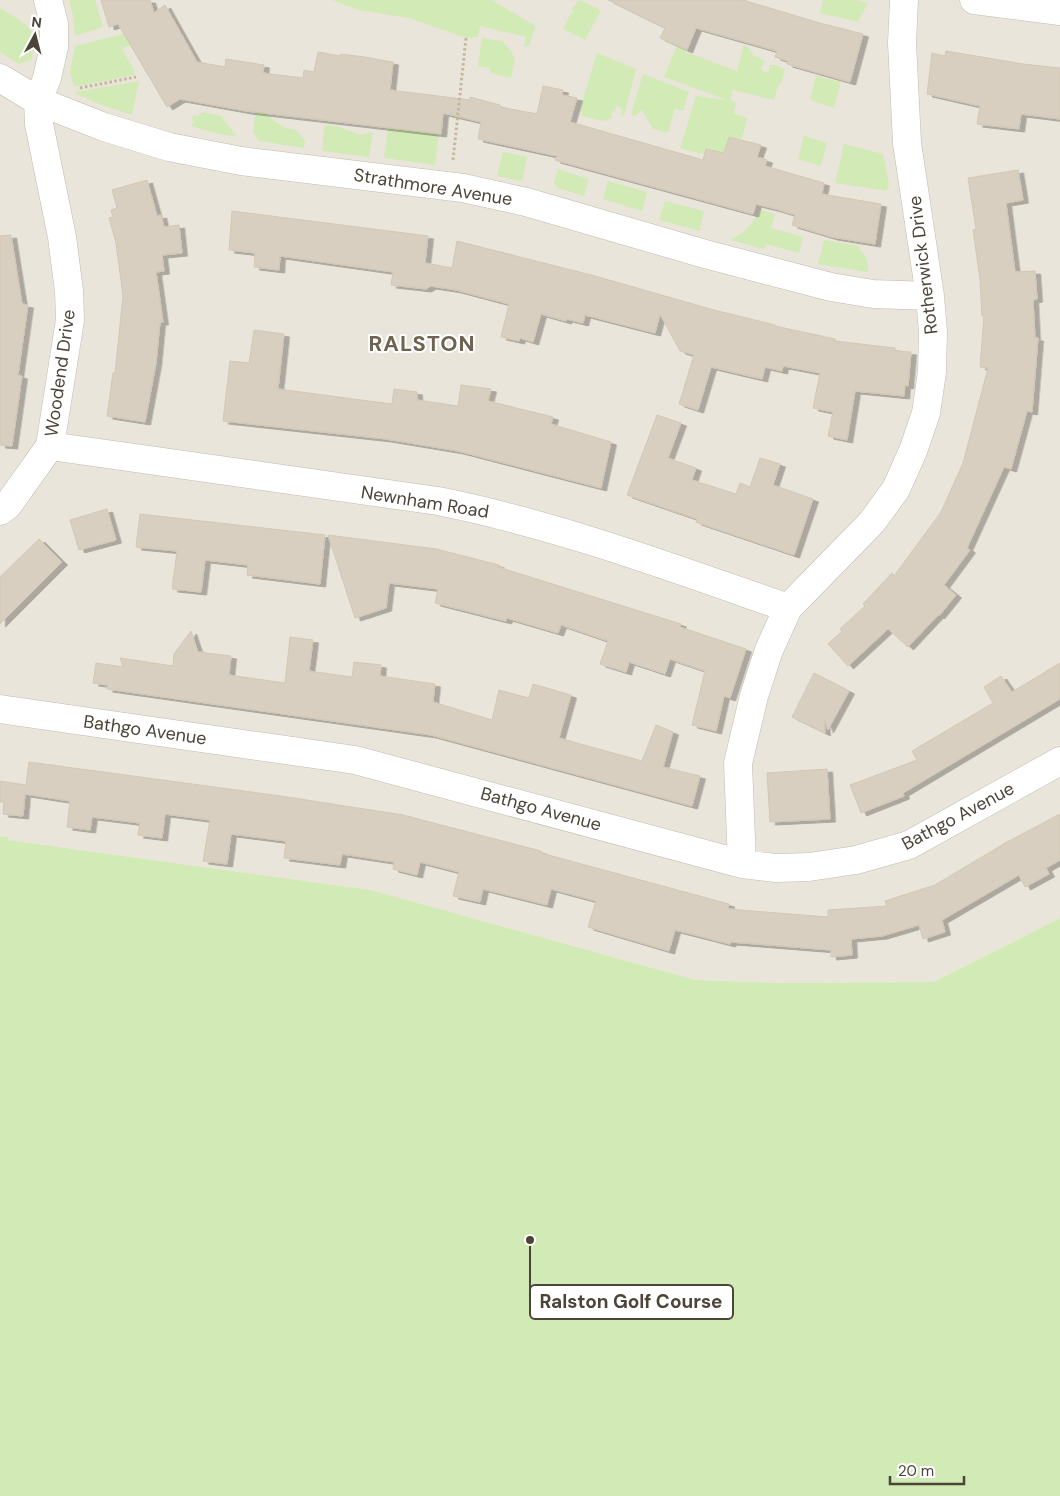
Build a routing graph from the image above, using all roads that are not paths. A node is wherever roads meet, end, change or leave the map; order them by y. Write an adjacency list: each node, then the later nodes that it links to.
1 (48, 0): 6 (street)
2 (904, 0): 7 (street, Rotherwick Drive)
3 (974, 0): 4 (street)
4 (1060, 11)
5 (0, 78): 6 (street, Strathmore Avenue)
6 (38, 101): 7 (street, Strathmore Avenue); 8 (street, Woodend Drive)
7 (930, 296): 10 (street, Rotherwick Drive)
8 (50, 446): 9 (street, Woodend Drive); 10 (street, Newnham Road)
9 (0, 511)
10 (788, 608): 13 (street, Rotherwick Drive)
11 (0, 709): 13 (street, Bathgo Avenue)
12 (1060, 761): 13 (street, Bathgo Avenue)
13 (742, 864)

